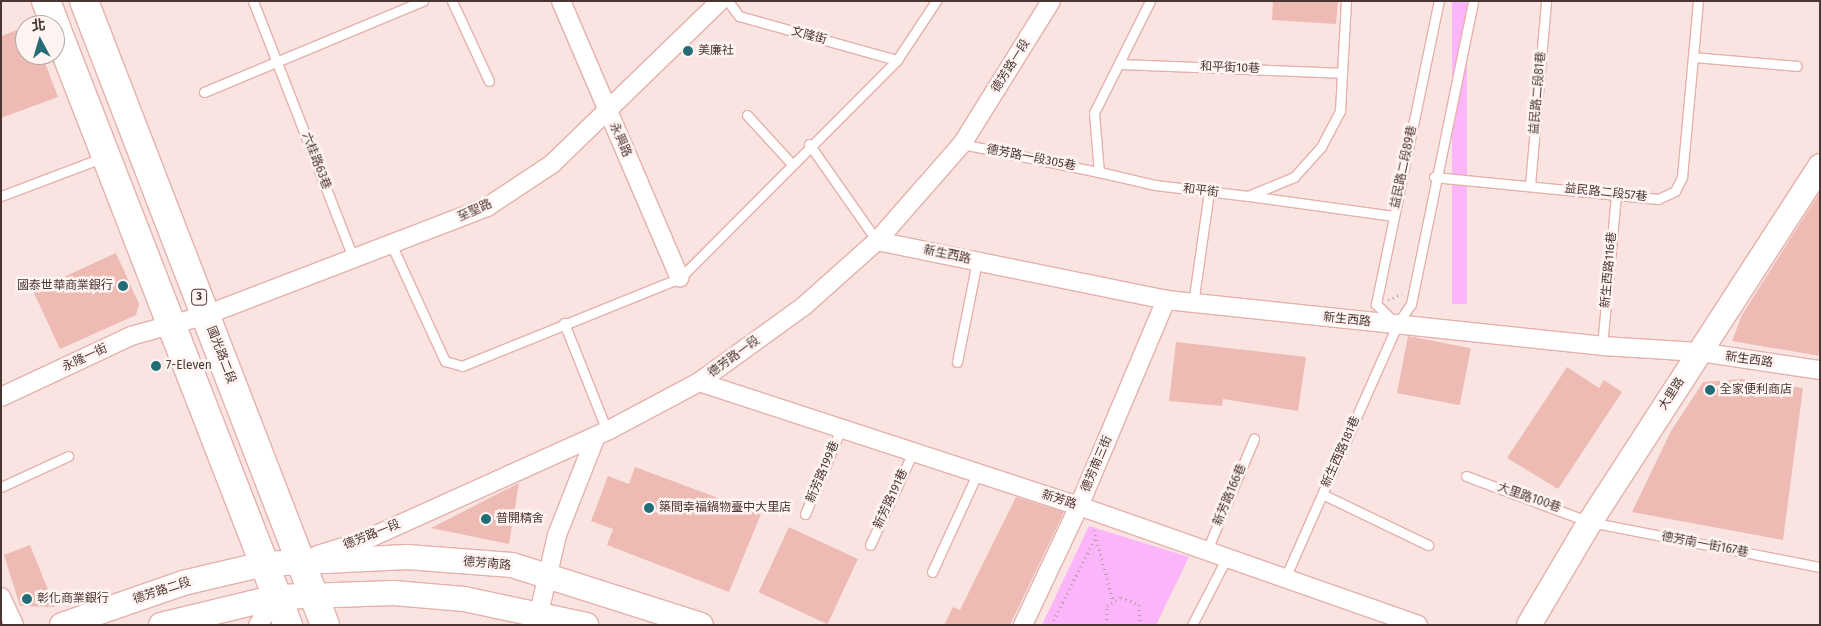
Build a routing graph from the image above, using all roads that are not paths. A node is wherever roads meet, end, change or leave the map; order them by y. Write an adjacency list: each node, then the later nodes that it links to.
1 (46, 1): 17 (main road)
2 (84, 1): 49 (main road, 國光路二段 / 3)
3 (253, 1): 21 (lane, 六桂路63巷)
4 (423, 1): 21 (lane)
5 (452, 1): 25 (lane)
6 (561, 1): 27 (street, 永興路)
7 (720, 1): 27 (street, 至聖路)
8 (728, 1): 20 (lane, 文隆街)
9 (936, 1): 20 (lane)
10 (1051, 1): 30 (street, 德芳路一段)
11 (1150, 1): 22 (lane)
12 (1346, 1): 24 (lane, 和平街)
13 (1439, 1): 41 (lane, 益民路二段89巷)
14 (1473, 1): 35 (lane)
15 (1546, 1): 36 (lane, 益民路二段81巷)
16 (1698, 1): 19 (lane, 益民路二段57巷)
17 (51, 15)
18 (65, 51): 31 (main road)
19 (1693, 57): 23 (lane); 38 (lane, 益民路二段57巷)
20 (896, 60): 29 (lane)
21 (278, 64): 26 (lane); 44 (lane, 六桂路63巷)
22 (1119, 64): 24 (lane, 和平街10巷); 34 (lane)
23 (1797, 66)
24 (1341, 73): 40 (lane, 和平街)
25 (489, 80)
26 (204, 92)
27 (607, 110): 43 (street, 至聖路); 46 (street, 永興路)
28 (747, 115): 32 (lane)
29 (809, 144): 32 (lane); 42 (lane)
30 (962, 144): 34 (lane, 德芳路一段305巷); 42 (street, 德芳路一段)
31 (106, 156): 39 (lane); 52 (main road)
32 (791, 163): 46 (lane)
33 (1820, 166): 54 (street, 大里路)
34 (1099, 172): 37 (lane, 和平街)
35 (1434, 178): 36 (lane, 益民路二段57巷); 51 (lane)
36 (1530, 184): 38 (lane, 益民路二段57巷)
37 (1209, 192): 40 (lane, 和平街); 48 (lane)
38 (1616, 195): 53 (lane, 新生西路116巷)
39 (1, 196)
40 (1248, 196): 41 (lane)
41 (1394, 216): 51 (lane, 益民路二段89巷)
42 (877, 241): 45 (street, 新生西路); 57 (street, 德芳路一段)
43 (392, 246): 44 (street, 至聖路); 50 (lane)
44 (353, 258): 49 (street, 至聖路)
45 (977, 262): 47 (street, 新生西路); 55 (lane)
46 (680, 278): 50 (lane)
47 (1166, 300): 48 (street, 新生西路); 68 (street, 德芳南三街)
48 (1193, 304): 51 (street, 新生西路)
49 (206, 315): 52 (street, 至聖路); 75 (main road, 國光路二段 / 3)
50 (564, 323): 60 (lane)
51 (1398, 324): 53 (street, 新生西路); 67 (lane, 新生西路181巷)
52 (171, 326): 58 (street, 永隆一街); 76 (main road)
53 (1602, 346): 54 (street, 新生西路)
54 (1699, 352): 56 (street, 新生西路); 70 (street, 大里路)
55 (957, 362)
56 (1820, 370)
57 (699, 382): 59 (street, 新芳路); 60 (street, 德芳路一段)
58 (1, 397)
59 (840, 431): 62 (street, 新芳路); 69 (lane, 新芳路199巷)
60 (602, 433): 75 (street, 德芳路一段); 79 (street)
61 (1254, 439): 73 (lane, 新芳路166巷)
62 (912, 454): 64 (street, 新芳路); 72 (lane, 新芳路191巷)
63 (68, 456): 66 (lane)
64 (977, 474): 68 (street, 新芳路); 78 (lane)
65 (1466, 476): 70 (lane, 大里路100巷)
66 (1, 487)
67 (1322, 494): 71 (lane); 80 (lane, 新生西路181巷)
68 (1079, 506): 73 (street, 新芳路); 93 (street, 德芳南三街)
69 (806, 514)
70 (1590, 522): 77 (lane, 德芳南一街167巷); 96 (street, 大里路)
71 (1428, 544)
72 (870, 545)
73 (1207, 550): 74 (street, 新芳路)
74 (1226, 559): 80 (street, 新芳路); 94 (lane)
75 (300, 560): 76 (street, 德芳南路); 79 (street, 德芳南路); 81 (main road, 國光路二段 / 3)
76 (264, 564): 83 (main road); 87 (street, 德芳路二段)
77 (1820, 567)
78 (932, 572)
79 (548, 574): 84 (street); 92 (street, 德芳南路)
80 (1285, 578): 95 (street, 新芳路)
81 (313, 593): 83 (street); 84 (street); 91 (main road, 國光路二段 / 3)
82 (1, 597): 86 (street)
83 (277, 597): 88 (street); 89 (street); 90 (main road)
84 (539, 613): 85 (street)
85 (581, 624)
86 (14, 625)
87 (62, 625)
88 (161, 625)
89 (258, 625)
90 (288, 625)
91 (325, 625)
92 (700, 625)
93 (1023, 625)
94 (1192, 625)
95 (1418, 625)
96 (1529, 625)

